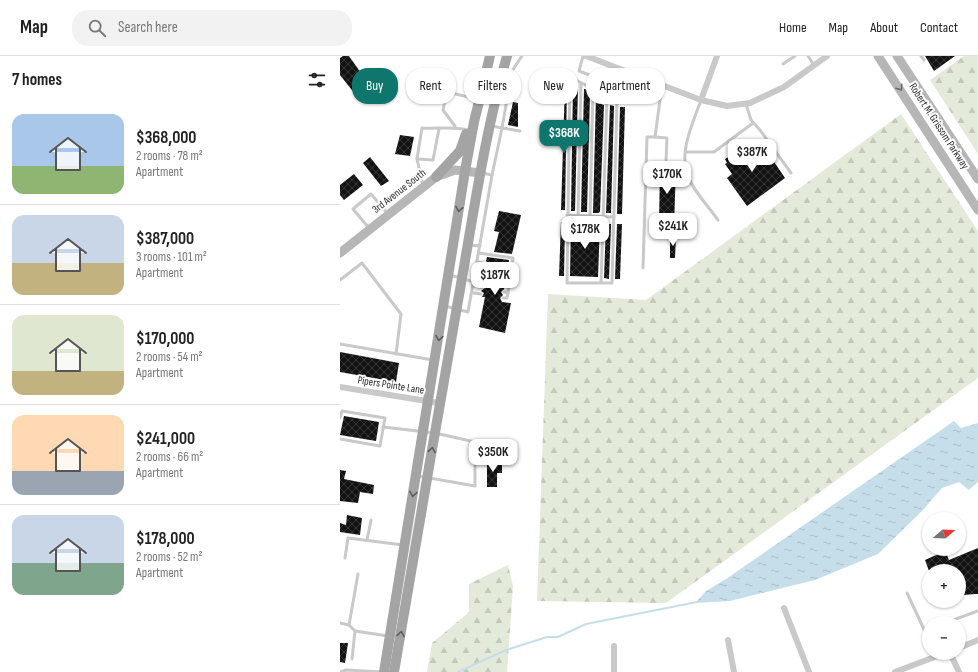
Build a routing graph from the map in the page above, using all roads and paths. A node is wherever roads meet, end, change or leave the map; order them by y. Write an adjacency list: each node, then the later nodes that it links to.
1 (490, 56): 16 (main road)
2 (507, 56): 32 (main road)
3 (522, 56): 33 (lane)
4 (584, 56): 15 (street); 17 (lane)
5 (717, 56): 21 (street)
6 (795, 56): 13 (lane)
7 (808, 56): 14 (lane)
8 (827, 56): 14 (street)
9 (878, 56): 47 (main road, Robert M. Grissom Parkway, one-way to 47)
10 (897, 56): 45 (main road, Robert M. Grissom Parkway)
11 (921, 56): 12 (lane)
12 (924, 60)
13 (783, 64)
14 (814, 65): 28 (street)
15 (615, 67)
16 (487, 68)
17 (586, 74)
18 (581, 83): 19 (lane); 49 (lane); 50 (lane)
19 (586, 86)
20 (665, 87): 21 (street)
21 (701, 100): 28 (street); 37 (lane)
22 (444, 104): 30 (lane)
23 (478, 104): 31 (main road)
24 (593, 104): 51 (lane)
25 (607, 104): 52 (lane)
26 (617, 104): 53 (lane)
27 (660, 104): 36 (lane)
28 (746, 104): 29 (lane)
29 (753, 123): 37 (lane); 42 (lane)
30 (455, 126): 31 (lane); 34 (lane)
31 (471, 126): 40 (main road); 44 (main road)
32 (490, 126): 33 (lane); 41 (main road)
33 (502, 128): 35 (lane); 43 (lane)
34 (439, 129): 38 (lane); 38 (lane)
35 (520, 131)
36 (656, 137): 39 (lane); 62 (lane)
37 (686, 152): 54 (lane)
38 (417, 159): 46 (lane)
39 (666, 160)
40 (465, 171): 41 (main road, 3rd Avenue South); 44 (main road, 3rd Avenue South); 63 (main road, one-way to 63)
41 (481, 173): 43 (lane); 56 (main road)
42 (791, 173)
43 (492, 175): 57 (lane)
44 (436, 177): 46 (main road, 3rd Avenue South)
45 (978, 179)
46 (423, 188): 48 (main road, 3rd Avenue South)
47 (978, 210)
48 (389, 214): 55 (main road, 3rd Avenue South); 55 (lane)
49 (567, 215): 50 (lane); 66 (lane)
50 (578, 216): 51 (lane)
51 (590, 216): 52 (lane)
52 (603, 217): 53 (lane); 66 (lane)
53 (614, 217): 66 (lane)
54 (718, 220)
55 (370, 229): 58 (main road, 3rd Avenue South)
56 (468, 245): 57 (lane); 64 (main road)
57 (480, 246): 59 (lane)
58 (340, 253)
59 (479, 253): 60 (lane); 71 (lane)
60 (478, 262): 61 (lane); 67 (lane)
61 (486, 264)
62 (643, 268)
63 (449, 275): 64 (lane); 72 (main road)
64 (462, 278): 67 (lane); 73 (main road)
65 (340, 280): 75 (lane)
66 (601, 283)
67 (474, 284): 68 (lane); 69 (lane)
68 (482, 288)
69 (473, 293): 70 (lane); 73 (lane)
70 (480, 294)
71 (502, 298)
72 (444, 306): 73 (lane); 76 (main road, one-way to 76)
73 (456, 310): 79 (main road)
74 (340, 344): 75 (lane)
75 (396, 354): 76 (lane)
76 (435, 360): 78 (main road)
77 (340, 387): 78 (street, Pipers Pointe Lane)
78 (428, 401): 79 (street, Pipers Pointe Lane); 82 (main road)
79 (439, 403): 83 (main road)
80 (340, 418): 81 (lane)
81 (383, 428): 82 (lane); 84 (lane)
82 (423, 432): 83 (lane); 85 (main road)
83 (435, 433): 86 (main road, one-way to 83); 86 (lane)
84 (340, 439)
85 (416, 475): 86 (lane); 89 (main road, one-way to 89)
86 (427, 478): 111 (main road, one-way to 86)
87 (371, 520): 88 (lane)
88 (367, 540): 89 (lane); 90 (lane)
89 (405, 546): 100 (main road)
90 (345, 558)
91 (358, 574): 98 (lane)
92 (906, 593): 96 (lane)
93 (784, 608): 114 (street)
94 (978, 611): 95 (lane)
95 (964, 616)
96 (922, 621)
97 (340, 623): 98 (lane)
98 (349, 625): 99 (lane)
99 (355, 631): 100 (lane); 105 (lane)
100 (390, 636): 110 (main road)
101 (728, 640): 113 (street)
102 (978, 640): 103 (street)
103 (966, 645)
104 (614, 646): 112 (street)
105 (352, 659)
106 (923, 660): 115 (street)
107 (953, 660): 116 (street)
108 (346, 671): 109 (lane); 110 (lane)
109 (340, 672)
110 (384, 672)
111 (394, 672)
112 (614, 672)
113 (734, 672)
114 (809, 672)
115 (895, 672)
116 (959, 672)

